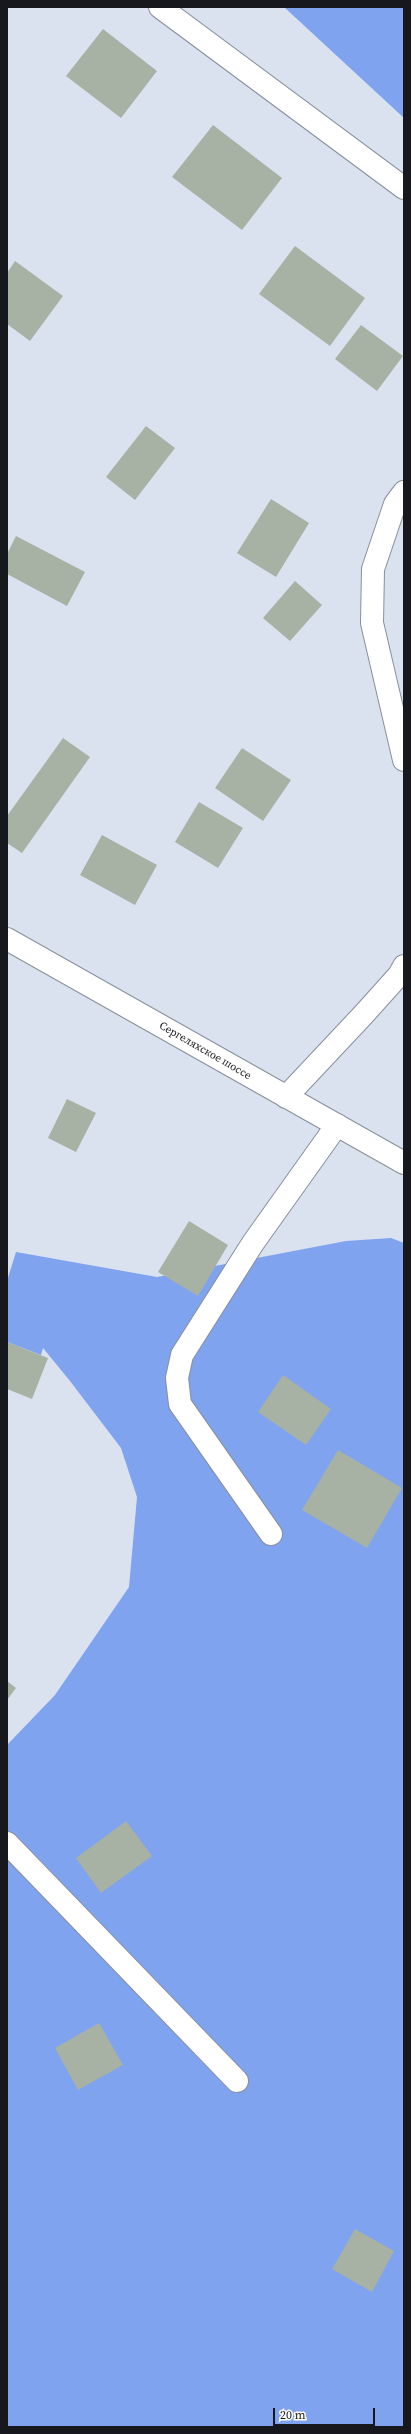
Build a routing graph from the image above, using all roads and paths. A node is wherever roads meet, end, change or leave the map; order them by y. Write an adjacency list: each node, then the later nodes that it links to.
1 (160, 7): 2 (street)
2 (404, 188)
3 (404, 492): 4 (street)
4 (404, 760)
5 (7, 939): 7 (street, Сергеляхское шоссе)
6 (404, 966): 7 (street)
7 (286, 1097): 8 (street, Сергеляхское шоссе)
8 (338, 1125): 9 (street, Сергеляхское шоссе); 10 (street)
9 (404, 1163)
10 (271, 1534)
11 (7, 1843): 12 (street)
12 (237, 2081)

